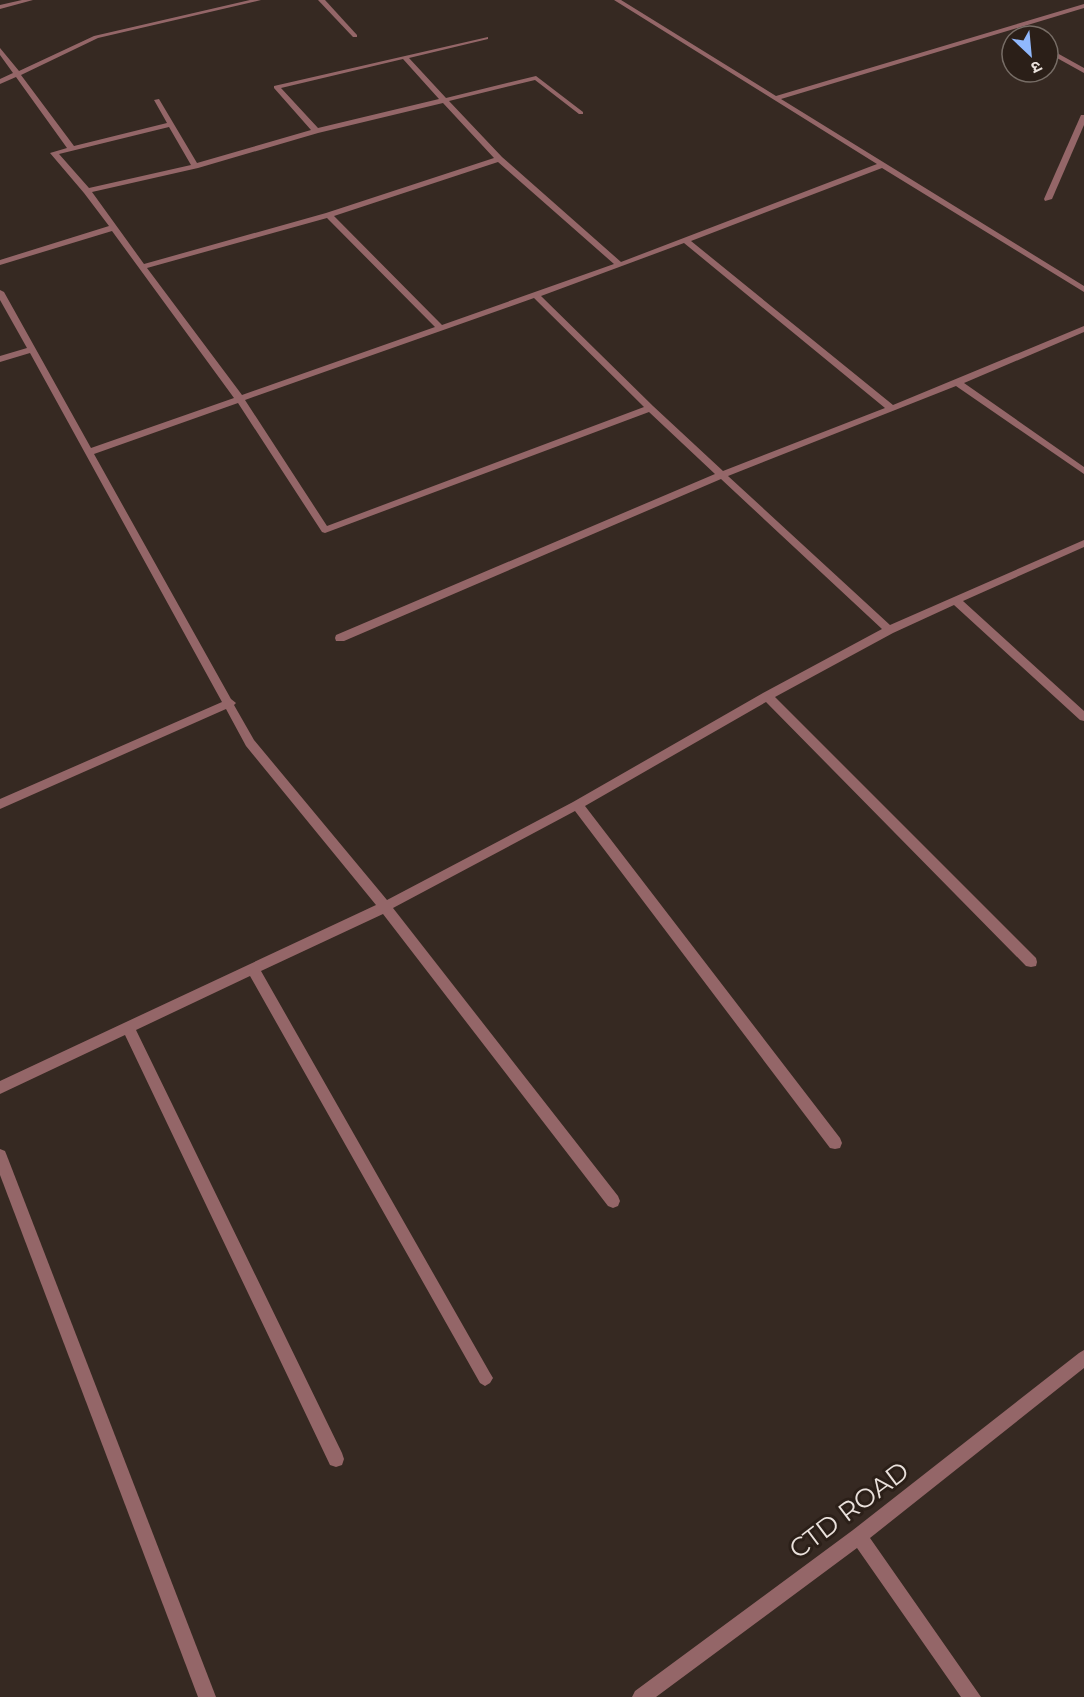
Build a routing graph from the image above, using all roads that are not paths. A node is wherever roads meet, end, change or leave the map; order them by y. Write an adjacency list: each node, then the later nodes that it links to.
1 (30, 0): 6 (street)
2 (258, 0): 13 (street)
3 (321, 0): 7 (street)
4 (617, 0): 15 (street)
5 (1084, 6): 15 (street)
6 (0, 7)
7 (355, 36)
8 (486, 38): 11 (street)
9 (0, 50): 13 (street)
10 (1060, 57): 12 (street)
11 (405, 58): 17 (street); 21 (street)
12 (1084, 71)
13 (19, 73): 14 (street); 22 (street)
14 (0, 82)
15 (776, 98): 24 (street)
16 (157, 100): 20 (street)
17 (443, 100): 18 (street); 21 (street); 23 (street)
18 (580, 113)
19 (1084, 117): 27 (street)
20 (171, 124): 22 (street); 25 (street)
21 (316, 131): 25 (street)
22 (72, 149): 26 (street)
23 (499, 159): 28 (street); 32 (street)
24 (882, 165): 30 (street); 34 (street)
25 (195, 166): 26 (street)
26 (87, 191): 29 (street)
27 (1047, 199)
28 (329, 215): 33 (street); 37 (street)
29 (112, 228): 31 (street); 33 (street)
30 (685, 240): 32 (street); 43 (street)
31 (0, 263)
32 (620, 265): 36 (street)
33 (142, 267): 42 (street)
34 (1084, 290)
35 (0, 292): 39 (street)
36 (536, 295): 37 (street); 44 (street)
37 (440, 328): 42 (street)
38 (1084, 328): 41 (street)
39 (31, 350): 40 (street); 45 (street)
40 (0, 359)
41 (957, 383): 43 (street); 46 (street)
42 (239, 398): 44 (street); 45 (street)
43 (890, 407): 47 (street)
44 (650, 408): 47 (street)
45 (90, 452): 53 (street)
46 (1084, 471)
47 (721, 475): 50 (street); 51 (street)
48 (1084, 543): 49 (street)
49 (956, 600): 50 (street); 54 (street)
50 (889, 630): 52 (street)
51 (340, 638)
52 (767, 696): 56 (street); 58 (street)
53 (230, 703): 55 (street); 57 (street)
54 (1084, 717)
55 (0, 804)
56 (577, 805): 57 (street); 62 (street)
57 (385, 907): 59 (street); 64 (street)
58 (1031, 962)
59 (252, 968): 60 (street); 66 (street)
60 (128, 1027): 61 (street); 67 (street)
61 (0, 1088)
62 (835, 1143)
63 (0, 1156): 69 (street)
64 (614, 1201)
65 (1084, 1358): 68 (street, CTD ROAD)
66 (485, 1378)
67 (336, 1459)
68 (859, 1536): 70 (street, CTD ROAD); 71 (street)
69 (207, 1697)
70 (640, 1697)
71 (972, 1697)

